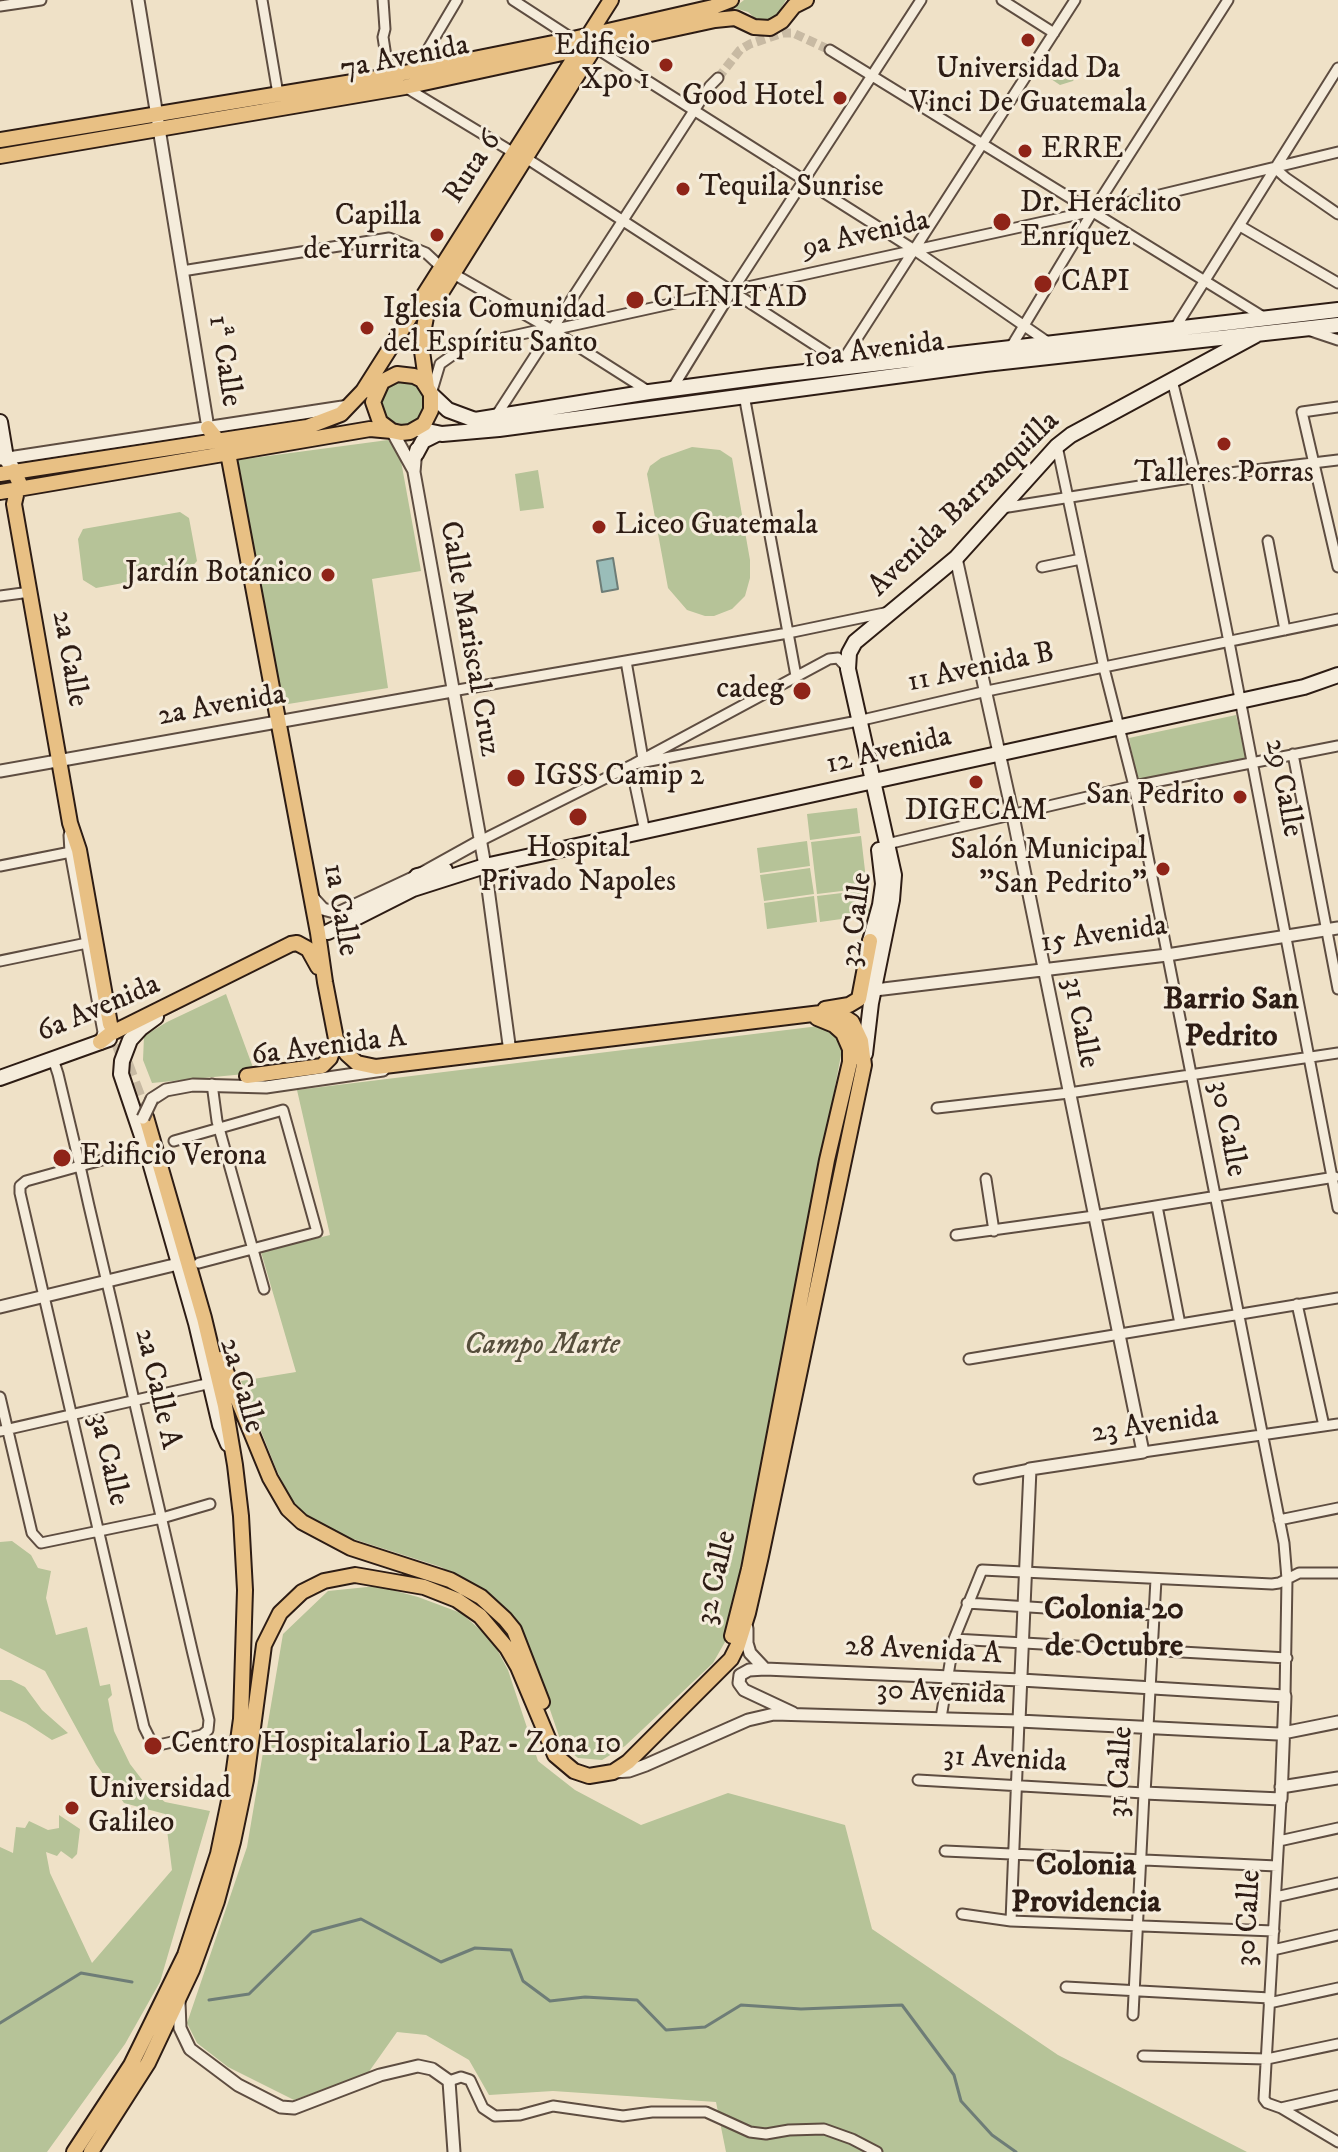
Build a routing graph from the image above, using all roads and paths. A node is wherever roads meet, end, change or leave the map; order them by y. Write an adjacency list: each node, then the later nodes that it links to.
1 (41, 0): 14 (street)
2 (138, 0): 28 (street, 1ª Calle)
3 (262, 0): 25 (street)
4 (383, 0): 21 (street)
5 (457, 0): 19 (street)
6 (513, 0): 16 (street)
7 (611, 0): 16 (main road, Ruta 6)
8 (731, 0): 16 (main road, 7a Avenida)
9 (806, 0): 16 (main road, 7a Avenida)
10 (921, 0): 20 (street)
11 (1002, 0): 15 (street)
12 (1075, 0): 15 (street)
13 (1228, 0): 36 (street)
14 (0, 6)
15 (1054, 33): 30 (street)
16 (588, 40): 19 (main road, 7a Avenida); 23 (main road, 7a Avenida); 27 (street); 32 (main road, Ruta 6)
17 (830, 50): 20 (street)
18 (1338, 68): 34 (street)
19 (415, 71): 21 (main road, 7a Avenida)
20 (872, 74): 30 (street); 35 (street)
21 (389, 76): 25 (main road, 7a Avenida)
22 (718, 78): 27 (street)
23 (429, 82): 24 (main road, 7a Avenida); 26 (street)
24 (405, 87): 26 (street); 28 (main road, 7a Avenida)
25 (278, 94): 28 (main road, 7a Avenida)
26 (439, 107): 32 (street)
27 (694, 111): 35 (street); 38 (street)
28 (158, 122): 29 (main road, 7a Avenida); 33 (main road, 7a Avenida); 42 (street, 1ª Calle)
29 (0, 140)
30 (983, 143): 36 (street); 40 (street)
31 (1338, 152): 34 (street, 9a Avenida)
32 (520, 155): 38 (street); 41 (main road, Ruta 6)
33 (0, 156)
34 (1275, 168): 36 (street, 9a Avenida); 37 (street); 39 (street)
35 (804, 182): 40 (street); 45 (street)
36 (1093, 211): 40 (street, 9a Avenida); 43 (street); 49 (street)
37 (1338, 214)
38 (622, 222): 45 (street); 52 (street)
39 (1240, 226): 43 (street); 44 (street)
40 (913, 249): 45 (street, 9a Avenida); 49 (street); 58 (street)
41 (446, 270): 42 (street); 52 (street); 57 (main road, Ruta 6); 62 (main road, Ruta 6)
42 (182, 271): 70 (street, 1ª Calle)
43 (1206, 281): 47 (street); 50 (street)
44 (1338, 283)
45 (732, 291): 52 (street, 9a Avenida); 58 (street); 61 (street)
46 (1338, 310): 47 (main road, 10a Avenida)
47 (1265, 318): 50 (main road, 10a Avenida)
48 (1338, 325): 51 (main road, 10a Avenida)
49 (1023, 326): 55 (street); 56 (street)
50 (1175, 328): 56 (main road, 10a Avenida)
51 (1304, 329): 53 (main road, 10a Avenida); 54 (street)
52 (552, 330): 62 (street, 9a Avenida); 64 (street); 68 (street)
53 (1256, 335): 56 (main road, 10a Avenida); 59 (main road, Avenida Barranquilla)
54 (1338, 340)
55 (1011, 347): 56 (main road, 10a Avenida); 58 (main road, 10a Avenida)
56 (1057, 347): 65 (main road, 10a Avenida)
57 (381, 364): 60 (main road); 63 (main road, Ruta 6)
58 (838, 368): 61 (main road, 10a Avenida); 65 (main road)
59 (1172, 380): 75 (main road, Avenida Barranquilla); 83 (street, 29 Calle)
60 (382, 382): 62 (main road); 63 (main road); 72 (main road)
61 (672, 389): 64 (main road, 10a Avenida)
62 (429, 390): 68 (main road, 10a Avenida); 71 (main road)
63 (363, 391): 66 (main road, Ruta 6)
64 (649, 392): 68 (main road, 10a Avenida)
65 (744, 395): 73 (main road, 10a Avenida); 98 (street)
66 (350, 406): 70 (street); 74 (main road)
67 (1338, 407): 80 (street)
68 (496, 416)
69 (0, 422): 78 (main road, 2a Calle)
70 (208, 428): 74 (main road, 1ª Calle); 78 (street)
71 (418, 429): 72 (main road); 73 (main road, 10a Avenida); 77 (street, Calle Mariscal Cruz)
72 (392, 431): 76 (main road); 81 (street, Calle Mariscal Cruz)
73 (437, 434): 77 (main road)
74 (218, 441): 76 (main road, 1ª Calle); 82 (main road)
75 (1057, 446): 85 (street, 30 Calle); 86 (main road, Avenida Barranquilla)
76 (228, 453): 84 (main road); 111 (main road, 1ª Calle)
77 (416, 454): 81 (street, Calle Mariscal Cruz)
78 (3, 459): 82 (main road, 2a Calle)
79 (1338, 460): 80 (street)
80 (1314, 462): 83 (street); 87 (street)
81 (414, 472): 107 (street, Calle Mariscal Cruz)
82 (4, 474): 84 (main road, 2a Calle)
83 (1196, 477): 85 (street); 99 (street, 29 Calle)
84 (6, 495): 93 (main road, 2a Calle)
85 (1068, 497): 86 (street); 90 (street, 30 Calle)
86 (1002, 508): 89 (main road, Avenida Barranquilla)
87 (1335, 537): 92 (street)
88 (1268, 541): 97 (street)
89 (956, 558): 95 (main road, Avenida Barranquilla); 108 (street, 31 Calle)
90 (1081, 559): 91 (street); 101 (street, 30 Calle)
91 (1042, 567)
92 (1338, 567)
93 (30, 592): 94 (street); 116 (main road, 2a Calle)
94 (0, 596)
95 (893, 611): 98 (street); 102 (main road, Avenida Barranquilla)
96 (1338, 619): 97 (street, 11 Avenida B)
97 (1285, 630): 99 (street, 11 Avenida B)
98 (788, 633): 100 (street); 104 (street)
99 (1229, 642): 101 (street, 11 Avenida B); 109 (street, 29 Calle)
100 (626, 661): 107 (street); 118 (street)
101 (1104, 668): 108 (street, 11 Avenida B); 112 (street, 30 Calle)
102 (848, 669): 104 (street); 110 (main road, 32 Calle)
103 (1338, 675): 106 (main road, 12 Avenida)
104 (796, 676): 118 (street)
105 (1338, 684): 106 (main road, 12 Avenida)
106 (1304, 687): 109 (main road, 12 Avenida)
107 (452, 691): 111 (street, 2a Avenida); 125 (street, Calle Mariscal Cruz)
108 (987, 691): 110 (street, 11 Avenida B); 114 (street, 31 Calle)
109 (1241, 700): 112 (main road, 12 Avenida); 117 (street, 29 Calle)
110 (858, 721): 118 (street, 11 Avenida B); 120 (main road, 32 Calle)
111 (278, 722): 116 (street, 2a Avenida); 131 (main road, 1a Calle)
112 (1119, 727): 114 (main road, 12 Avenida); 121 (street, 30 Calle)
113 (1338, 746): 115 (street)
114 (1000, 753): 120 (main road, 12 Avenida); 122 (street, 31 Calle)
115 (1293, 754): 117 (street); 132 (street)
116 (59, 760): 119 (street, 2a Avenida); 123 (main road, 2a Calle)
117 (1253, 761): 121 (street); 134 (street, 29 Calle)
118 (636, 763): 124 (street); 125 (street)
119 (0, 771)
120 (872, 782): 124 (main road, 12 Avenida); 126 (main road, 32 Calle); 135 (main road, 32 Calle)
121 (1134, 786): 122 (street); 138 (street, 30 Calle)
122 (1013, 816): 126 (street); 140 (street, 31 Calle)
123 (70, 823): 127 (street, 2a Calle); 146 (main road, 2a Calle)
124 (645, 832): 129 (main road, 12 Avenida)
125 (480, 841): 129 (street, Calle Mariscal Cruz); 130 (street)
126 (887, 844): 143 (main road, 32 Calle)
127 (71, 852): 128 (street); 136 (street, 2a Calle)
128 (0, 866)
129 (485, 866): 130 (main road); 133 (main road); 149 (street, Calle Mariscal Cruz)
130 (417, 876): 131 (street)
131 (310, 894): 141 (main road, 1a Calle)
132 (1332, 928): 134 (street, 15 Avenida); 142 (street)
133 (328, 932)
134 (1286, 936): 138 (street, 15 Avenida); 151 (street, 29 Calle)
135 (870, 941): 143 (main road, 32 Calle); 144 (main road)
136 (87, 943): 139 (street); 148 (street, 2a Calle)
137 (285, 953): 145 (main road, 6a Avenida)
138 (1167, 955): 140 (street, 15 Avenida); 155 (street, 30 Calle)
139 (0, 961)
140 (1044, 970): 143 (street, 15 Avenida); 159 (street, 31 Calle)
141 (325, 982): 147 (main road, 1a Calle); 148 (main road)
142 (1338, 989)
143 (873, 997): 154 (main road, 32 Calle)
144 (797, 1015): 149 (main road); 154 (main road, 32 Calle); 217 (main road, 32 Calle)
145 (156, 1017): 148 (main road, 6a Avenida); 164 (main road, 2a Calle)
146 (110, 1024)
147 (336, 1039): 153 (main road); 156 (main road)
148 (100, 1042): 152 (main road, 6a Avenida)
149 (510, 1052): 153 (main road, 6a Avenida A)
150 (1338, 1053): 151 (street)
151 (1309, 1058): 155 (street); 166 (street, 29 Calle)
152 (53, 1059): 157 (main road, 6a Avenida); 165 (street, 2a Calle A)
153 (394, 1065): 158 (street, 6a Avenida A)
154 (864, 1065): 211 (main road, 32 Calle)
155 (1191, 1075): 159 (street); 168 (street, 30 Calle)
156 (247, 1076)
157 (0, 1077)
158 (212, 1084): 161 (street, 6a Avenida A, bridge); 162 (street)
159 (1069, 1093): 160 (street); 171 (street, 31 Calle)
160 (937, 1108)
161 (144, 1117): 164 (street, 6a Avenida A); 184 (main road, 2a Calle)
162 (219, 1128): 163 (street); 174 (street); 174 (street)
163 (174, 1141)
164 (144, 1143): 165 (street); 176 (main road, 2a Calle)
165 (80, 1166): 177 (street, 2a Calle A); 179 (street, 3a Calle)
166 (1335, 1177): 168 (street); 170 (street, 29 Calle)
167 (986, 1179): 172 (street)
168 (1215, 1197): 169 (street); 183 (street, 30 Calle)
169 (1157, 1206): 171 (street); 185 (street)
170 (1338, 1208)
171 (1094, 1216): 172 (street); 186 (street, 31 Calle)
172 (994, 1231): 173 (street)
173 (956, 1235)
174 (253, 1248): 175 (street); 178 (street)
175 (199, 1263)
176 (178, 1264): 177 (street); 188 (main road, 2a Calle)
177 (107, 1282): 179 (street); 190 (street, 2a Calle A)
178 (264, 1289)
179 (44, 1297): 182 (street); 191 (street, 3a Calle)
180 (1338, 1298): 181 (street)
181 (1297, 1304): 183 (street); 193 (street)
182 (0, 1307)
183 (1238, 1314): 185 (street); 195 (street, 30 Calle)
184 (204, 1318): 197 (main road, 2a Calle); 230 (main road)
185 (1180, 1324): 186 (street)
186 (1119, 1334): 187 (street); 196 (street, 31 Calle)
187 (969, 1359)
188 (211, 1383): 190 (street); 197 (main road, 2a Calle)
189 (0, 1397): 194 (street)
190 (134, 1400): 191 (street); 202 (street, 2a Calle A)
191 (71, 1414): 194 (street); 204 (street, 3a Calle)
192 (1338, 1424): 193 (street, 23 Avenida)
193 (1324, 1426): 195 (street, 23 Avenida)
194 (4, 1430): 204 (street)
195 (1262, 1435): 196 (street, 23 Avenida); 203 (street, 30 Calle)
196 (1143, 1452): 198 (street, 23 Avenida)
197 (233, 1454): 264 (main road)
198 (1030, 1469): 199 (street, 23 Avenida); 205 (street)
199 (979, 1479)
200 (210, 1504): 202 (street)
201 (1338, 1508): 203 (street)
202 (162, 1518): 204 (street); 229 (street, 2a Calle A)
203 (1279, 1520): 208 (street, 30 Calle)
204 (99, 1533): 229 (street, 3a Calle)
205 (1026, 1571): 207 (street); 209 (street); 210 (street)
206 (1338, 1573): 208 (street)
207 (1156, 1579): 208 (street); 212 (street, 31 Calle)
208 (1287, 1579): 216 (street, 30 Calle)
209 (967, 1603): 210 (street); 213 (street)
210 (1024, 1606): 212 (street); 214 (street)
211 (748, 1613): 217 (main road, 32 Calle); 218 (street)
212 (1154, 1615): 215 (street, 31 Calle)
213 (954, 1639): 214 (street); 219 (street)
214 (1023, 1642): 215 (street); 220 (street)
215 (1153, 1650): 216 (street); 221 (street, 31 Calle)
216 (1287, 1658): 222 (street, 30 Calle)
217 (718, 1669): 231 (main road)
218 (765, 1669): 219 (street, 28 Avenida A); 223 (street)
219 (946, 1676): 220 (street, 28 Avenida A); 224 (street)
220 (1021, 1680): 221 (street, 28 Avenida A); 225 (street)
221 (1151, 1689): 222 (street, 28 Avenida A); 227 (street, 31 Calle)
222 (1285, 1696): 228 (street, 30 Calle)
223 (793, 1713): 224 (street, 30 Avenida); 231 (street, 30 Avenida)
224 (941, 1718): 225 (street, 30 Avenida)
225 (1019, 1721): 227 (street, 30 Avenida); 234 (street)
226 (1338, 1722): 228 (street, 30 Avenida)
227 (1148, 1727): 228 (street, 30 Avenida); 235 (street, 31 Calle)
228 (1281, 1734): 236 (street, 30 Calle)
229 (152, 1743)
230 (555, 1755): 231 (main road); 255 (main road)
231 (613, 1772)
232 (1338, 1778): 236 (street)
233 (918, 1780): 234 (street, 31 Avenida)
234 (1016, 1785): 235 (street, 31 Avenida); 240 (street)
235 (1144, 1793): 236 (street, 31 Avenida); 241 (street, 31 Calle)
236 (1281, 1793): 238 (street, 30 Calle)
237 (1338, 1828): 238 (street)
238 (1279, 1841): 242 (street, 30 Calle)
239 (945, 1851): 240 (street)
240 (1014, 1853): 241 (street); 246 (street)
241 (1141, 1860): 242 (street); 247 (street, 31 Calle)
242 (1277, 1866): 244 (street, 30 Calle)
243 (1338, 1883): 244 (street)
244 (1276, 1897): 248 (street, 30 Calle)
245 (962, 1914): 246 (street)
246 (1011, 1921): 247 (street)
247 (1138, 1924): 248 (street); 253 (street, 31 Calle)
248 (1274, 1931): 250 (street, 30 Calle)
249 (1338, 1935): 250 (street)
250 (1273, 1950): 254 (street, 30 Calle)
251 (1066, 1987): 253 (street)
252 (1338, 1988): 254 (street)
253 (1134, 1992): 254 (street); 256 (street, 31 Calle)
254 (1270, 2001): 259 (street, 30 Calle)
255 (179, 2002): 260 (street); 265 (main road)
256 (1133, 2015)
257 (1338, 2044): 259 (street)
258 (1143, 2056): 259 (street)
259 (1267, 2059): 262 (street, 30 Calle)
260 (449, 2081): 266 (street); 267 (street)
261 (1338, 2095): 262 (street)
262 (1281, 2108): 263 (street)
263 (1338, 2142)
264 (74, 2152)
265 (91, 2152)
266 (454, 2152)
267 (877, 2152)

